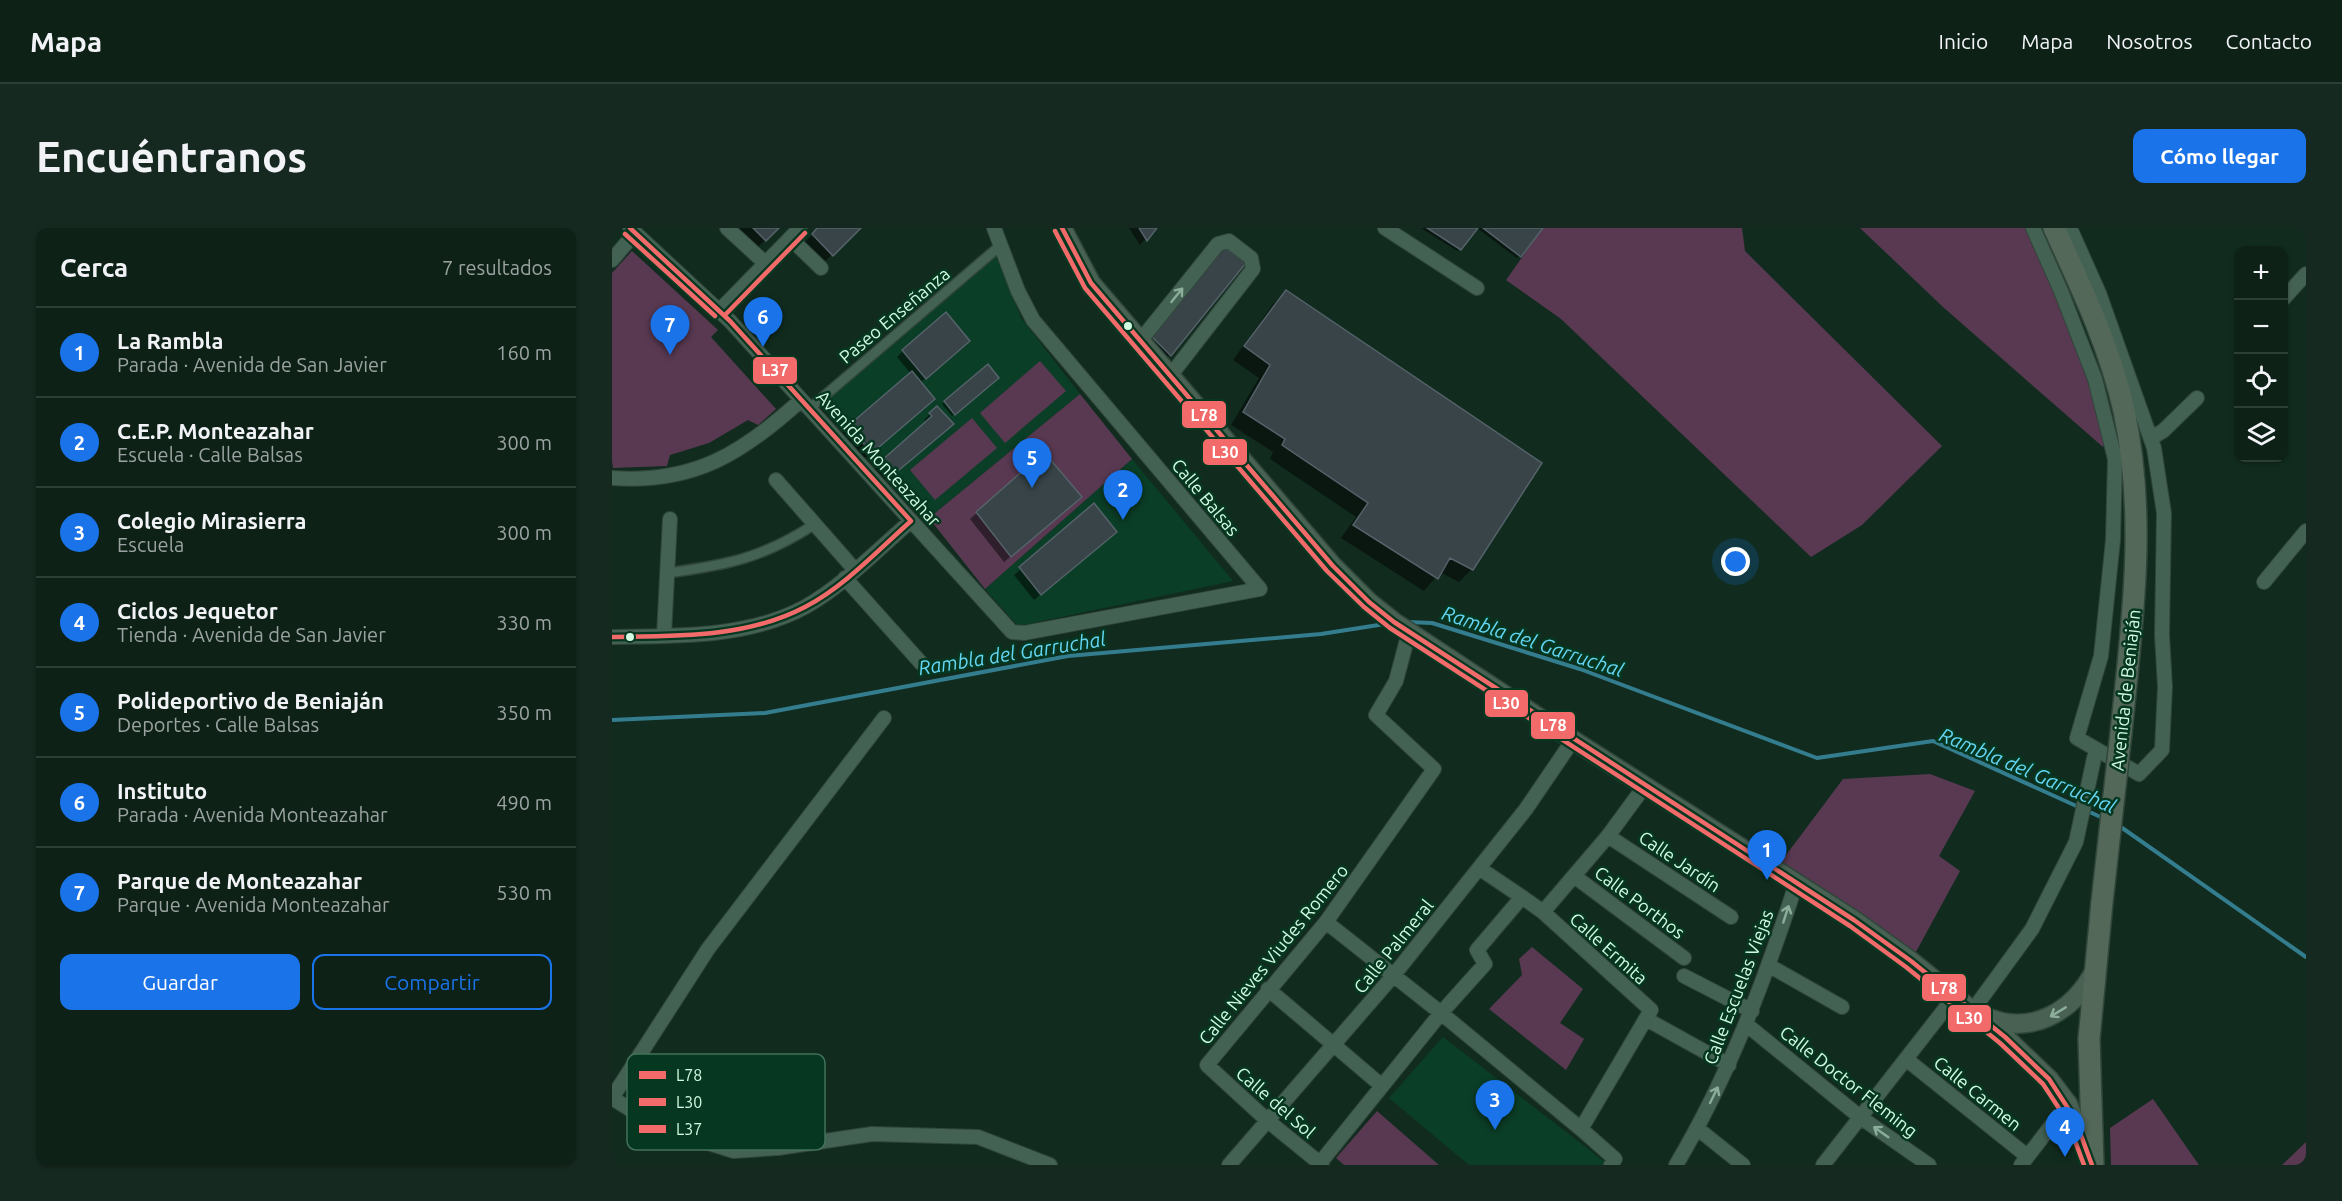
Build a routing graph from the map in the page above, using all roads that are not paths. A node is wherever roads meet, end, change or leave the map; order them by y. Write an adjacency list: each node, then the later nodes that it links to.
1 (727, 228): 12 (street)
2 (994, 228): 10 (street, Calle Balsas)
3 (1062, 228): 18 (main road)
4 (1385, 228): 15 (street)
5 (2033, 228): 39 (street)
6 (2054, 228): 51 (main road, Avenida de Beniaján, bridge)
7 (2070, 228): 22 (street)
8 (632, 231): 11 (street); 17 (street, Avenida Monteazahar)
9 (795, 233): 12 (street); 13 (street)
10 (1001, 245): 21 (street, Paseo Enseñanza); 33 (street, Calle Balsas)
11 (612, 260)
12 (765, 263): 17 (street)
13 (821, 268)
14 (2306, 274): 16 (street)
15 (1477, 288)
16 (2288, 293)
17 (720, 310): 21 (street, Avenida Monteazahar)
18 (1140, 341): 19 (main road); 19 (street, one-way to 19)
19 (1170, 376): 32 (main road)
20 (2197, 398): 22 (street)
21 (805, 404): 23 (street); 26 (street, Avenida Monteazahar)
22 (2151, 438): 39 (street)
23 (612, 478)
24 (776, 480): 27 (street)
25 (670, 519): 29 (street)
26 (911, 521): 30 (street); 33 (street, Avenida Monteazahar)
27 (815, 524): 29 (street); 30 (street)
28 (2306, 531): 31 (street)
29 (667, 573): 34 (street)
30 (850, 574): 34 (street); 36 (street)
31 (2264, 582)
32 (1409, 632): 38 (main road); 48 (street, Calle Nieves Viudes Romero)
33 (1024, 633)
34 (664, 635): 35 (street)
35 (612, 637)
36 (921, 663)
37 (884, 718): 62 (street)
38 (1573, 740): 40 (main road); 42 (street, Calle Palmeral)
39 (2096, 749): 57 (street)
40 (1644, 787): 41 (street); 44 (main road)
41 (1608, 836): 43 (street); 47 (street, Calle Jardín)
42 (1479, 868): 45 (street, Calle Ermita); 52 (street, Calle Palmeral)
43 (1574, 876): 46 (street); 49 (street, Calle Porthos)
44 (1796, 884): 50 (street, Calle Escuelas Viejas, one-way to 44); 55 (main road)
45 (1522, 897): 46 (street, Calle Ermita); 58 (street)
46 (1543, 912): 59 (street, Calle Ermita)
47 (1731, 917)
48 (1326, 922): 52 (street); 54 (street, Calle Nieves Viudes Romero)
49 (1684, 958)
50 (1768, 965): 56 (street); 60 (street, Calle Escuelas Viejas)
51 (2096, 969): 57 (main road, one-way to 57); 69 (main road, Avenida de Beniaján)
52 (1394, 976): 58 (street); 61 (street, Calle Palmeral)
53 (1684, 976): 60 (street, Calle Doctor Fleming)
54 (1268, 989): 61 (street); 64 (street, Calle Nieves Viudes Romero)
55 (1955, 996): 57 (main road); 63 (street)
56 (1842, 1007)
57 (1973, 1010): 68 (main road)
58 (1441, 1013): 67 (street); 73 (street)
59 (1649, 1014): 65 (street, Calle Ermita); 73 (street)
60 (1750, 1018): 65 (street, Calle Escuelas Viejas); 71 (street, Calle Doctor Fleming)
61 (1331, 1044): 67 (street); 72 (street, Calle Palmeral)
62 (640, 1054)
63 (1906, 1059): 71 (street); 78 (street, Calle Carmen)
64 (1207, 1065): 72 (street, Calle del Sol)
65 (1729, 1065): 74 (street, Calle Escuelas Viejas, one-way to 65)
66 (627, 1075): 70 (street)
67 (1382, 1086): 80 (street)
68 (2068, 1104): 69 (main road); 78 (street); 87 (main road)
69 (2090, 1105): 87 (main road, Avenida de Beniaján)
70 (627, 1107)
71 (1860, 1117): 79 (street); 86 (street, Calle Doctor Fleming, one-way to 71)
72 (1268, 1121): 80 (street, Calle del Sol); 82 (street, Calle Palmeral)
73 (1581, 1129): 83 (street)
74 (1698, 1129): 84 (street, Calle Escuelas Viejas); 85 (street)
75 (825, 1141): 81 (street)
76 (731, 1150): 77 (street)
77 (749, 1150)
78 (2024, 1160)
79 (1829, 1163)
80 (1321, 1164)
81 (1050, 1165)
82 (1229, 1165)
83 (1611, 1165)
84 (1676, 1165)
85 (1743, 1165)
86 (1929, 1165)
87 (2092, 1165)

